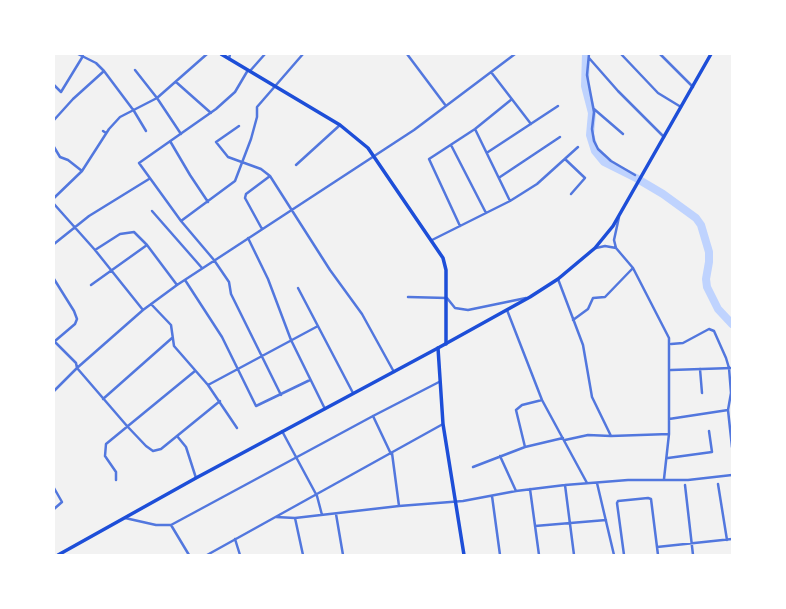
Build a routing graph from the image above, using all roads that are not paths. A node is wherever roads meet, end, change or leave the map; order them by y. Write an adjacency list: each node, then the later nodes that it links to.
1 (78, 54): 13 (street)
2 (207, 54): 19 (street)
3 (221, 54): 14 (main road)
4 (230, 54): 14 (street)
5 (265, 54): 17 (street)
6 (303, 54): 21 (street)
7 (407, 54): 25 (street)
8 (515, 54): 18 (street)
9 (621, 54): 27 (street)
10 (660, 54): 22 (street)
11 (711, 54): 22 (main road)
12 (589, 55): 28 (street); 42 (street)
13 (83, 56): 16 (street); 20 (street)
14 (229, 59): 17 (main road)
15 (135, 70): 23 (street)
16 (104, 71): 29 (street); 31 (street)
17 (249, 71): 21 (main road); 30 (street)
18 (491, 72): 24 (street); 25 (street)
19 (176, 82): 23 (street); 30 (street)
20 (54, 85)
21 (274, 86): 33 (main road); 50 (street)
22 (693, 87): 27 (main road)
23 (157, 98): 29 (street); 39 (street)
24 (512, 99): 32 (street); 35 (street)
25 (446, 106): 48 (street)
26 (558, 106): 32 (street)
27 (681, 107): 42 (main road)
28 (594, 108): 40 (street); 53 (street)
29 (134, 111): 37 (street); 38 (street)
30 (211, 113): 39 (street)
31 (54, 120)
32 (531, 124): 47 (street)
33 (340, 125): 48 (main road); 51 (street)
34 (239, 126): 50 (street)
35 (475, 129): 44 (street); 47 (street)
36 (103, 130): 38 (street)
37 (146, 131)
38 (106, 133): 52 (street)
39 (181, 134): 43 (street)
40 (623, 134)
41 (560, 137): 55 (street)
42 (664, 137): 65 (main road)
43 (170, 141): 56 (street); 60 (street)
44 (451, 145): 64 (street); 67 (street)
45 (54, 147): 52 (street)
46 (578, 147): 49 (street)
47 (488, 152): 55 (street)
48 (374, 156): 62 (street); 71 (main road)
49 (565, 159): 57 (street); 59 (street)
50 (244, 163): 54 (street); 60 (street)
51 (296, 165)
52 (82, 171): 58 (street)
53 (635, 175)
54 (270, 176): 62 (street); 69 (street)
55 (500, 177): 59 (street)
56 (149, 179): 66 (street); 68 (street)
57 (572, 194)
58 (54, 198)
59 (510, 201): 64 (street)
60 (208, 202): 66 (street)
61 (54, 204): 68 (street)
62 (292, 210): 69 (street); 108 (street)
63 (152, 211): 78 (street)
64 (486, 213): 67 (street)
65 (620, 214): 74 (main road); 75 (street)
66 (181, 221): 77 (street)
67 (460, 226): 71 (street)
68 (75, 227): 72 (street); 76 (street)
69 (262, 229): 70 (street)
70 (248, 238): 77 (street); 96 (street)
71 (432, 240): 89 (main road)
72 (54, 244)
73 (147, 245): 76 (street); 80 (street); 85 (street)
74 (595, 248): 75 (street); 82 (main road)
75 (616, 248): 79 (street)
76 (95, 250): 80 (street)
77 (214, 260): 78 (street); 101 (street)
78 (202, 268): 83 (street)
79 (633, 268): 93 (street); 99 (street)
80 (110, 270): 84 (street); 91 (street)
81 (54, 279): 97 (street)
82 (558, 279): 88 (main road); 93 (street)
83 (185, 280): 85 (street); 103 (street)
84 (91, 285)
85 (177, 285): 90 (street)
86 (298, 288): 94 (street)
87 (408, 297): 89 (street)
88 (530, 297): 89 (street); 92 (main road)
89 (447, 298): 98 (main road)
90 (151, 304): 91 (street); 95 (street)
91 (143, 310): 102 (street)
92 (507, 310): 98 (main road); 117 (street)
93 (573, 320): 131 (street)
94 (318, 326): 96 (street); 113 (street)
95 (172, 338): 107 (street); 116 (street)
96 (291, 340): 101 (street); 109 (street)
97 (54, 341): 102 (street)
98 (446, 344): 100 (main road)
99 (671, 344): 104 (street); 106 (street)
100 (438, 348): 108 (main road); 110 (main road)
101 (261, 356): 103 (street); 115 (street)
102 (77, 368): 112 (street); 116 (street)
103 (237, 368): 111 (street); 115 (street)
104 (730, 368): 105 (street); 120 (street)
105 (700, 369): 106 (street); 114 (street)
106 (671, 370): 122 (street)
107 (195, 371): 111 (street); 124 (street)
108 (394, 372): 113 (main road)
109 (310, 380): 115 (street); 119 (street)
110 (439, 382): 121 (street); 123 (main road)
111 (208, 385): 118 (street)
112 (54, 391)
113 (353, 393): 119 (main road)
114 (702, 393)
115 (281, 395)
116 (103, 400): 124 (street)
117 (542, 400): 133 (street); 134 (street)
118 (220, 401): 126 (street); 130 (street)
119 (325, 409): 127 (main road)
120 (728, 410): 122 (street); 125 (street)
121 (373, 416): 136 (street); 138 (street)
122 (669, 419): 129 (street)
123 (444, 424): 136 (street); 155 (main road)
124 (128, 426): 130 (street); 144 (street)
125 (731, 427): 132 (street)
126 (237, 428)
127 (282, 431): 138 (street); 142 (main road)
128 (709, 431): 139 (street)
129 (669, 434): 131 (street); 139 (street)
130 (177, 436): 142 (street)
131 (611, 436): 133 (street)
132 (732, 438): 135 (street)
133 (564, 439): 134 (street); 146 (street)
134 (525, 447): 137 (street)
135 (732, 447)
136 (391, 453): 153 (street); 156 (street)
137 (500, 456): 140 (street); 152 (street)
138 (296, 457): 153 (street); 165 (street)
139 (668, 458): 143 (street)
140 (473, 467)
141 (732, 475): 143 (street)
142 (196, 478): 161 (main road)
143 (664, 479): 145 (street)
144 (116, 480)
145 (598, 483): 146 (street); 163 (street)
146 (588, 484): 148 (street)
147 (718, 484): 168 (street)
148 (565, 485): 151 (street); 164 (street)
149 (685, 485): 170 (street)
150 (54, 488): 157 (street)
151 (530, 489): 152 (street); 166 (street)
152 (516, 491): 154 (street)
153 (317, 496): 159 (street); 160 (street)
154 (492, 496): 155 (street); 179 (street)
155 (457, 501): 156 (street); 178 (main road)
156 (400, 506): 158 (street)
157 (54, 509)
158 (336, 514): 159 (street); 177 (street)
159 (322, 515): 162 (street)
160 (276, 517): 162 (street); 167 (street)
161 (125, 518): 165 (street); 172 (main road)
162 (295, 518): 176 (street)
163 (607, 520): 164 (street); 182 (street)
164 (570, 524): 166 (street); 181 (street)
165 (171, 525): 173 (street)
166 (535, 526): 180 (street)
167 (234, 539): 174 (street); 175 (street)
168 (727, 540): 169 (street); 170 (street)
169 (732, 540)
170 (692, 543): 171 (street); 185 (street)
171 (657, 547): 183 (street); 184 (street)
172 (58, 555)
173 (189, 555)
174 (207, 555)
175 (240, 555)
176 (303, 555)
177 (343, 555)
178 (464, 555)
179 (500, 555)
180 (539, 555)
181 (574, 555)
182 (614, 555)
183 (624, 555)
184 (658, 555)
185 (693, 555)

